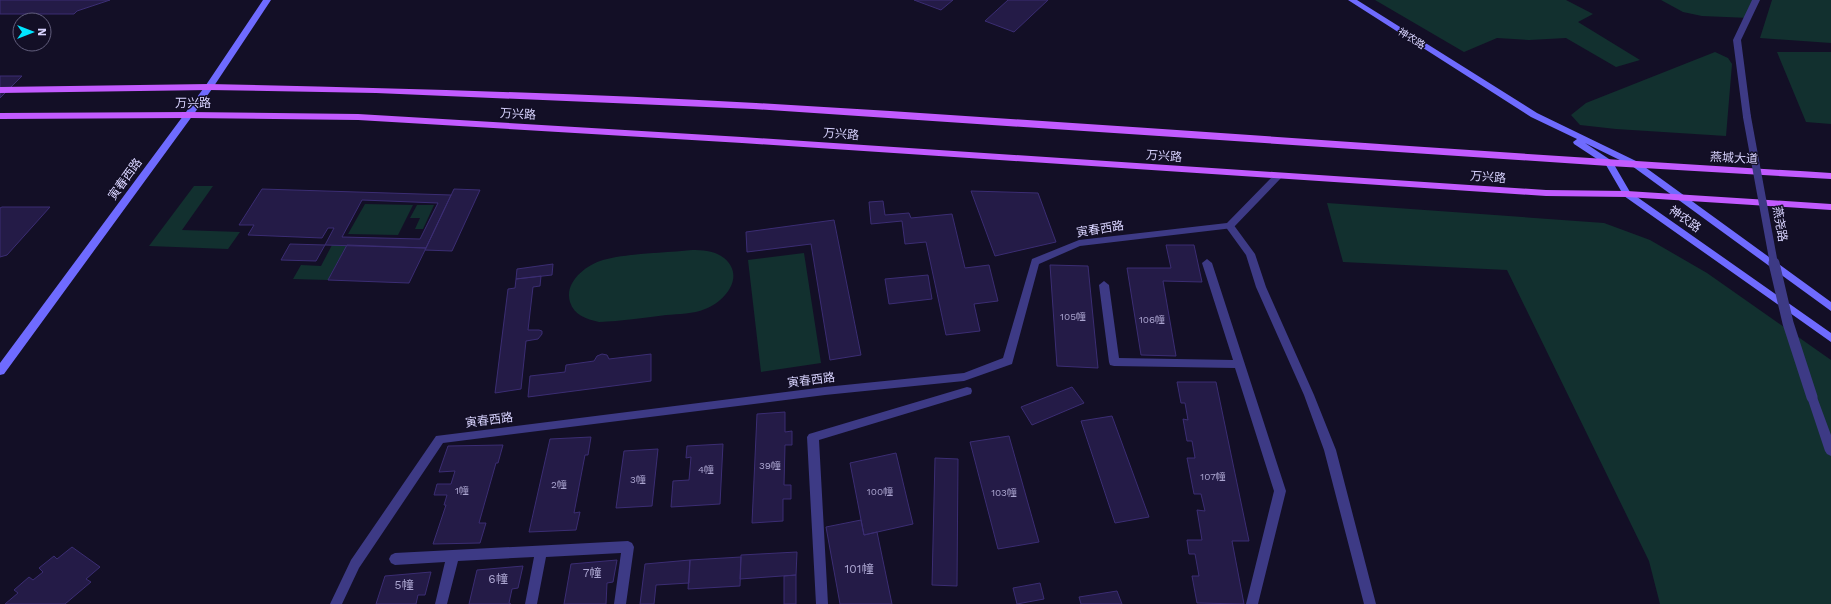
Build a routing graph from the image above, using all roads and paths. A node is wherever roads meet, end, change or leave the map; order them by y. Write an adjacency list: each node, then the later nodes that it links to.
1 (267, 0): 4 (street, 寅春西路)
2 (1352, 0): 7 (street, 神农路)
3 (1756, 0): 24 (street, 燕尧路, bridge)
4 (209, 87): 5 (main road, 万兴路); 6 (street, 寅春西路); 9 (main road, 万兴路)
5 (0, 90)
6 (189, 115): 8 (main road, 万兴路); 11 (main road, 万兴路); 22 (street, 寅春西路)
7 (1534, 115): 9 (street, 神农路); 10 (street, 神农路)
8 (0, 116)
9 (1609, 163): 10 (main road, 万兴路); 13 (street, 神农路)
10 (1635, 164): 12 (main road, 燕城大道); 14 (street, 神农路)
11 (1278, 176): 13 (main road, 万兴路); 16 (street)
12 (1831, 176)
13 (1627, 194): 14 (main road, 万兴路); 20 (street, 神农路)
14 (1680, 198): 15 (main road); 19 (street, 神农路)
15 (1831, 207)
16 (1230, 226): 28 (street, 寅春西路); 34 (street)
17 (1207, 263): 21 (street)
18 (1104, 285): 21 (street)
19 (1831, 307)
20 (1831, 338)
21 (1240, 364): 33 (street)
22 (0, 371)
23 (967, 391): 32 (street)
24 (1831, 451)
25 (541, 552): 26 (street); 30 (street); 31 (street)
26 (453, 556): 27 (street); 29 (street)
27 (395, 559)
28 (336, 604)
29 (441, 604)
30 (531, 604)
31 (620, 604)
32 (822, 604)
33 (1252, 604)
34 (1370, 604)

